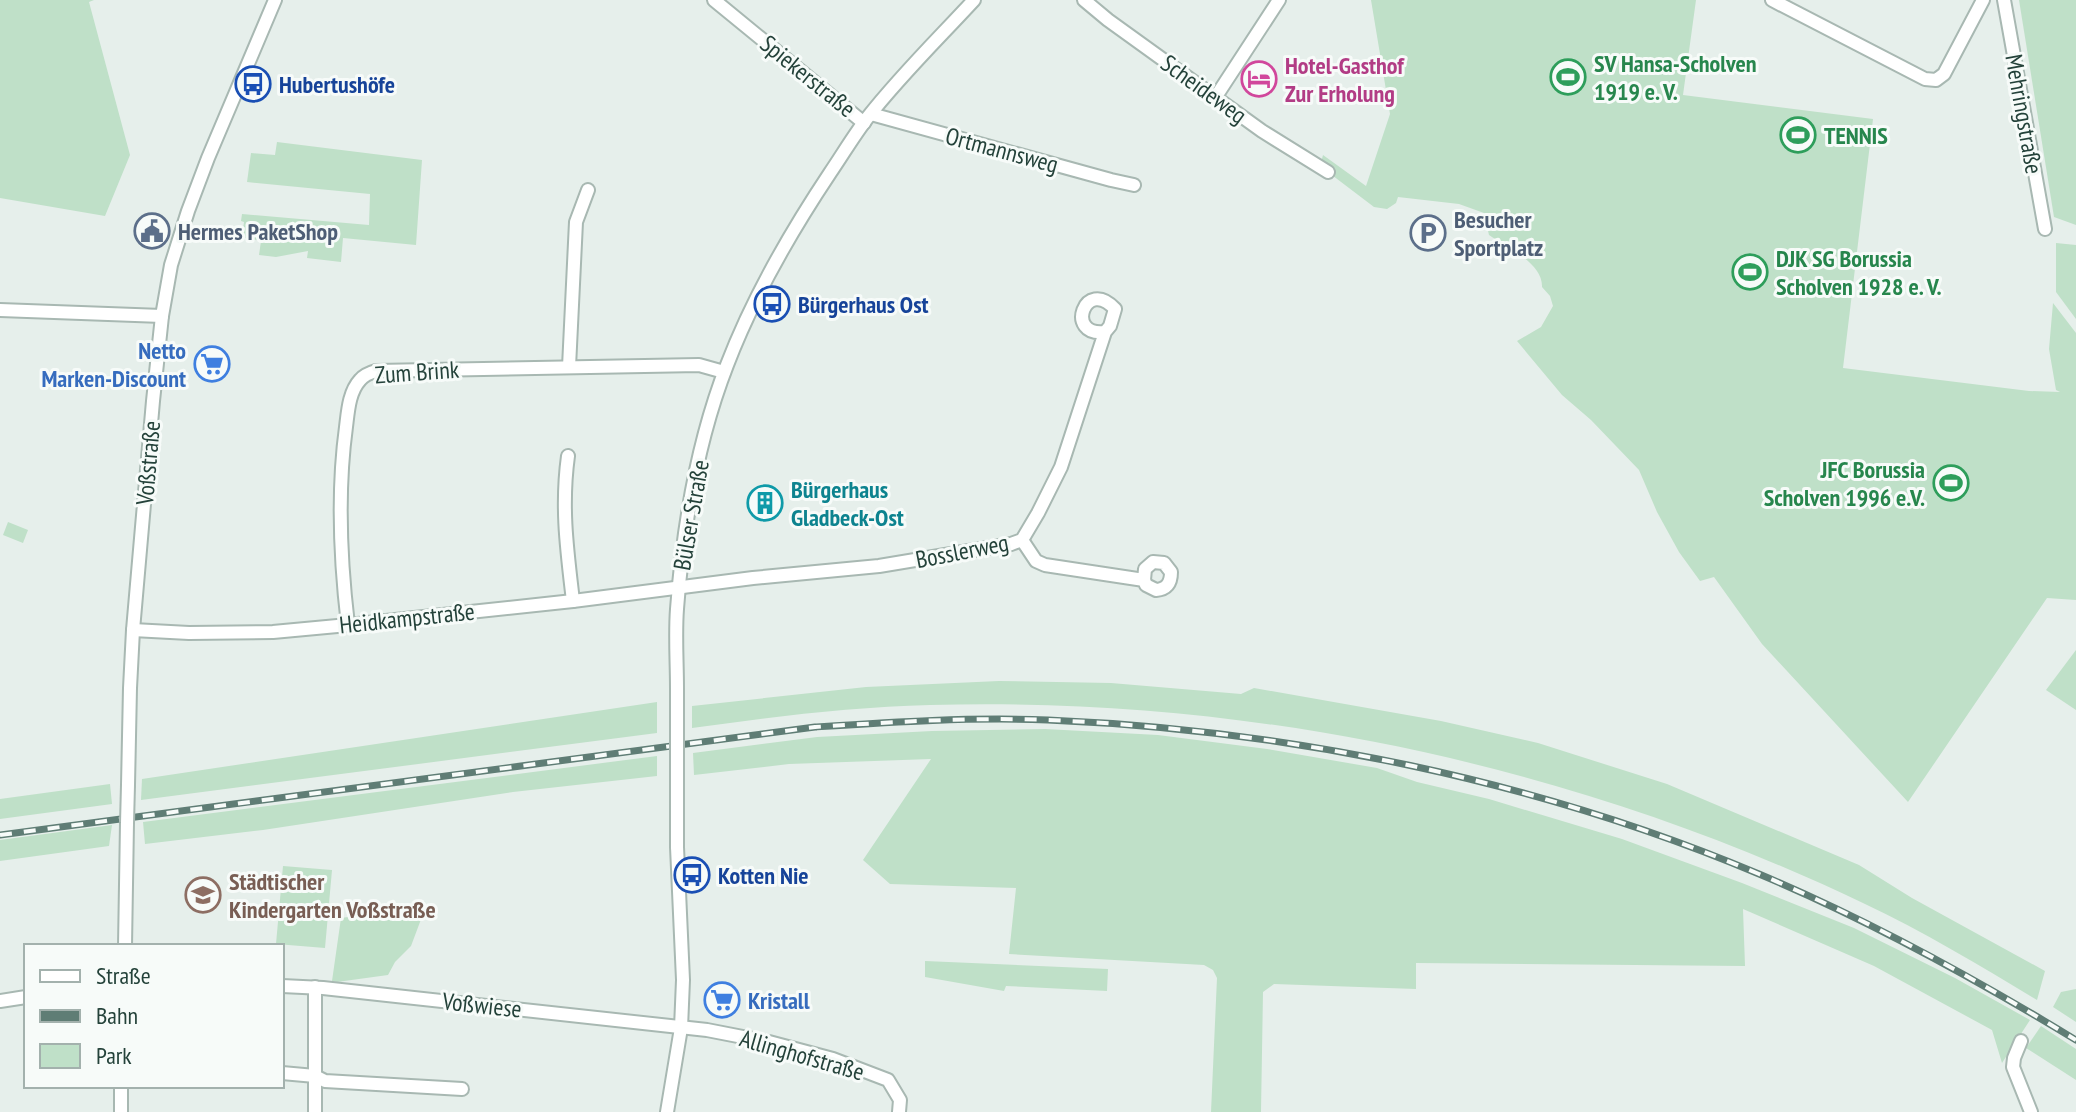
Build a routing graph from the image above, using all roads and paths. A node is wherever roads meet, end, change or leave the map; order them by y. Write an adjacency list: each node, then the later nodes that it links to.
1 (275, 0): 16 (street, Voßstraße)
2 (714, 0): 10 (street, Spiekerstraße)
3 (974, 0): 10 (street, Bülser Straße)
4 (1084, 0): 9 (street, Scheideweg)
5 (1279, 0): 9 (street)
6 (1772, 0): 7 (street)
7 (1983, 0)
8 (2004, 0): 14 (street, Mehringstraße)
9 (1215, 98): 11 (street, Scheideweg)
10 (867, 119): 12 (street, Ortmannsweg); 19 (street, Bülser Straße)
11 (1328, 172)
12 (1134, 185)
13 (588, 190): 18 (street)
14 (2045, 229)
15 (0, 310): 16 (street)
16 (162, 316): 26 (street, Voßstraße)
17 (1105, 332): 21 (street, Bosslerweg)
18 (569, 367): 19 (street, Zum Brink); 25 (street, Zum Brink)
19 (724, 372): 23 (street, Bülser Straße)
20 (568, 456): 24 (street)
21 (1022, 540): 22 (street); 23 (street, Bosslerweg)
22 (1144, 580)
23 (679, 587): 24 (street, Heidkampstraße); 32 (street, Bülser Straße, bridge)
24 (573, 601): 25 (street, Heidkampstraße)
25 (348, 625): 26 (street, Heidkampstraße)
26 (133, 630): 27 (street, Voßstraße, bridge)
27 (125, 944)
28 (284, 986): 29 (street, Voßwiese)
29 (315, 987): 32 (street, Voßwiese); 35 (street)
30 (24, 997): 31 (street)
31 (0, 1001)
32 (681, 1028): 40 (street, Bülser Straße); 41 (street, Allinghofstraße)
33 (2021, 1041): 42 (street)
34 (284, 1073): 35 (street)
35 (315, 1076): 37 (street); 39 (street)
36 (121, 1088): 38 (street)
37 (462, 1089)
38 (121, 1112)
39 (315, 1112)
40 (667, 1112)
41 (899, 1112)
42 (2031, 1112)

